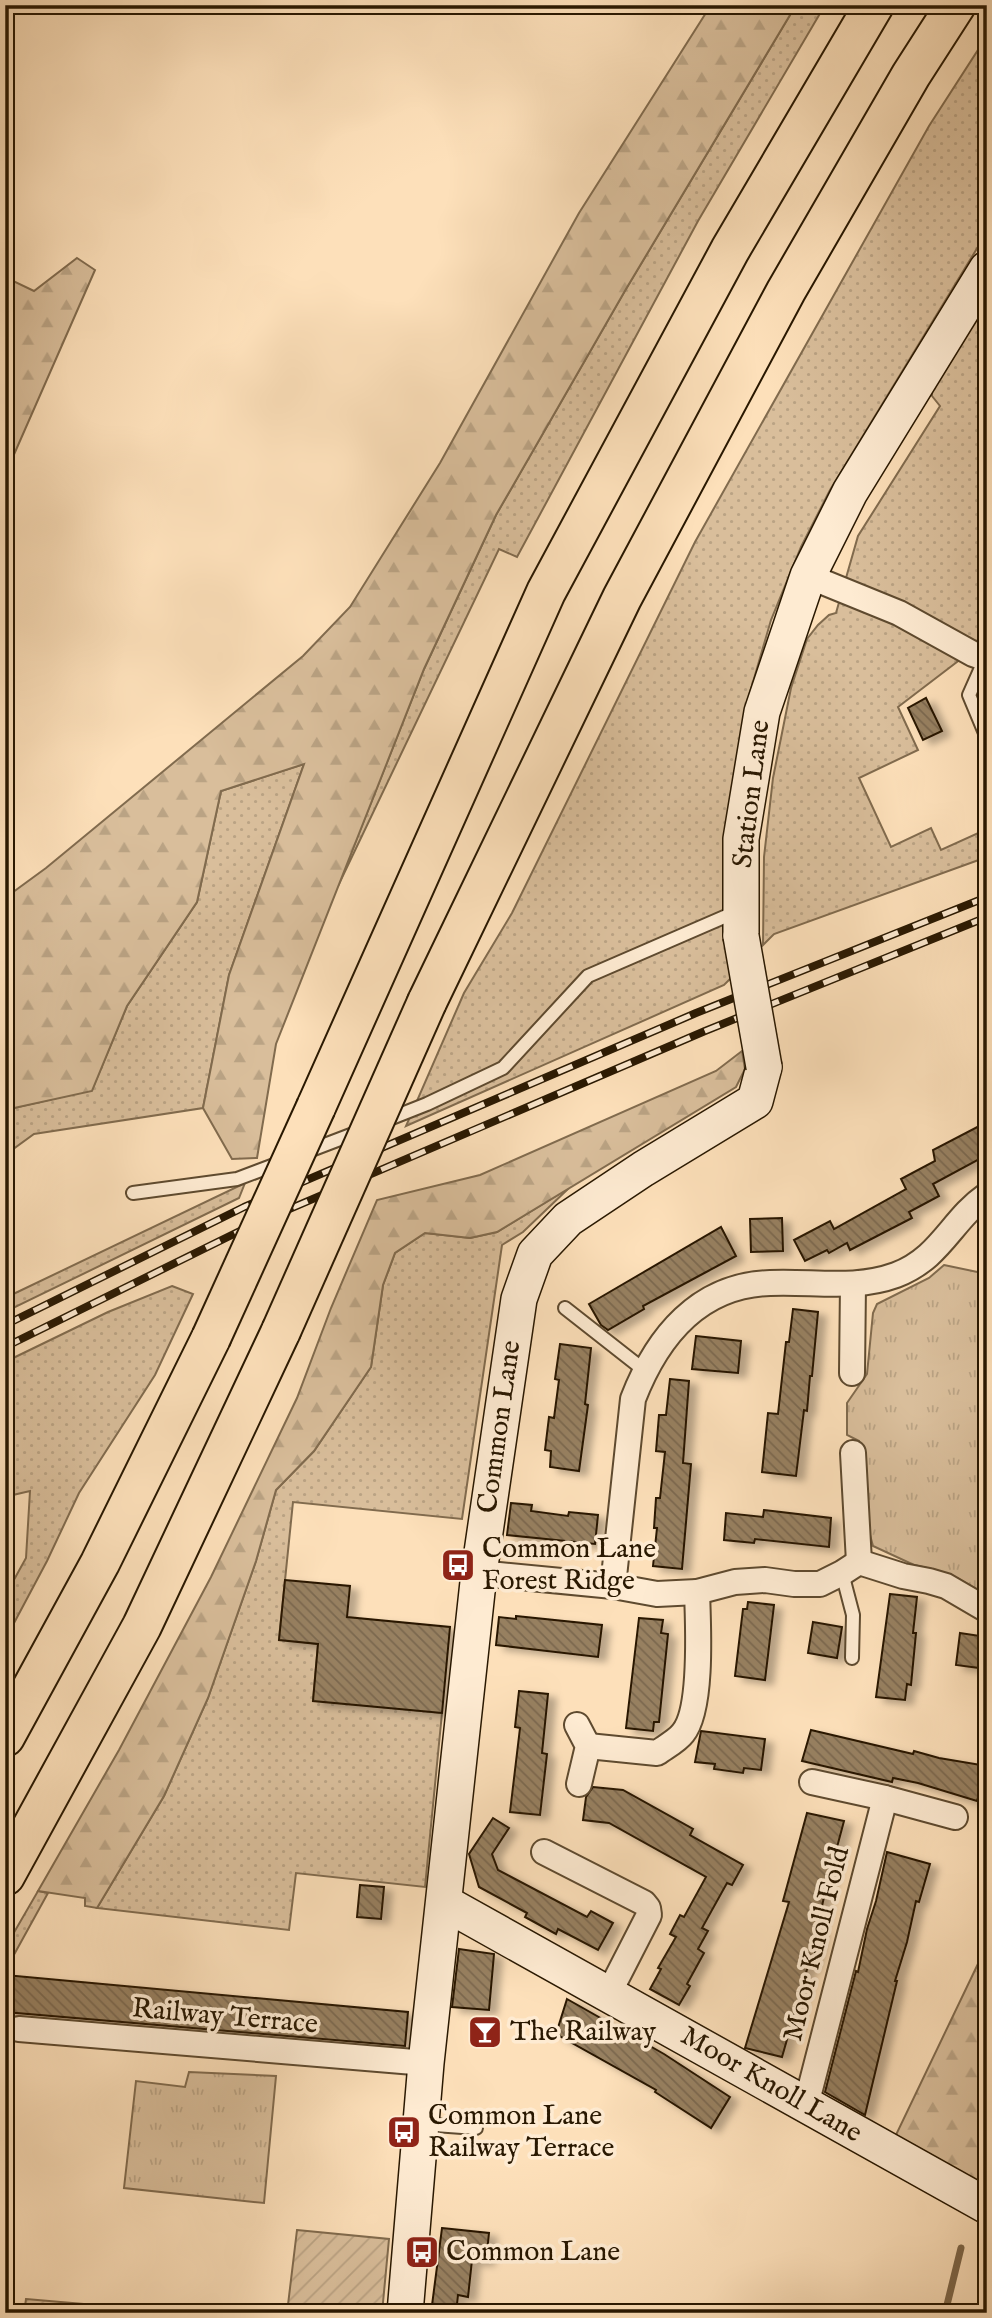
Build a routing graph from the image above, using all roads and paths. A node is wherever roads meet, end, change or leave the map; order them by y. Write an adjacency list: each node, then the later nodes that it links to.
1 (874, 5): 22 (highway, bridge)
2 (956, 5): 28 (highway, bridge)
3 (987, 269): 4 (street, Station Lane)
4 (808, 576): 5 (street); 7 (street, Station Lane)
5 (986, 659): 6 (lane)
6 (987, 738)
7 (741, 923): 8 (lane); 10 (street, Station Lane, bridge)
8 (133, 1193)
9 (987, 1195): 11 (street)
10 (535, 1254): 17 (street, Common Lane)
11 (853, 1284): 13 (street); 14 (street)
12 (565, 1308): 13 (lane)
13 (644, 1370): 18 (street)
14 (852, 1373)
15 (853, 1453): 16 (street)
16 (850, 1568): 19 (street); 20 (street); 21 (lane)
17 (479, 1573): 18 (street); 29 (street, Common Lane)
18 (613, 1586): 19 (street)
19 (697, 1592): 24 (street)
20 (987, 1610)
21 (852, 1658)
22 (5, 1737)
23 (812, 1783): 25 (street)
24 (579, 1784)
25 (885, 1798): 26 (street); 33 (street, Moor Knoll Fold)
26 (955, 1817)
27 (544, 1852): 30 (street)
28 (5, 1876)
29 (445, 1903): 30 (street, Moor Knoll Lane); 32 (street, Common Lane)
30 (608, 1993): 33 (street, Moor Knoll Lane)
31 (19, 2029): 32 (street, Railway Terrace)
32 (426, 2063): 34 (street, Common Lane)
33 (806, 2105): 36 (street, Moor Knoll Lane)
34 (421, 2124): 35 (lane); 37 (street, Common Lane)
35 (476, 2128)
36 (987, 2206)
37 (405, 2313)

